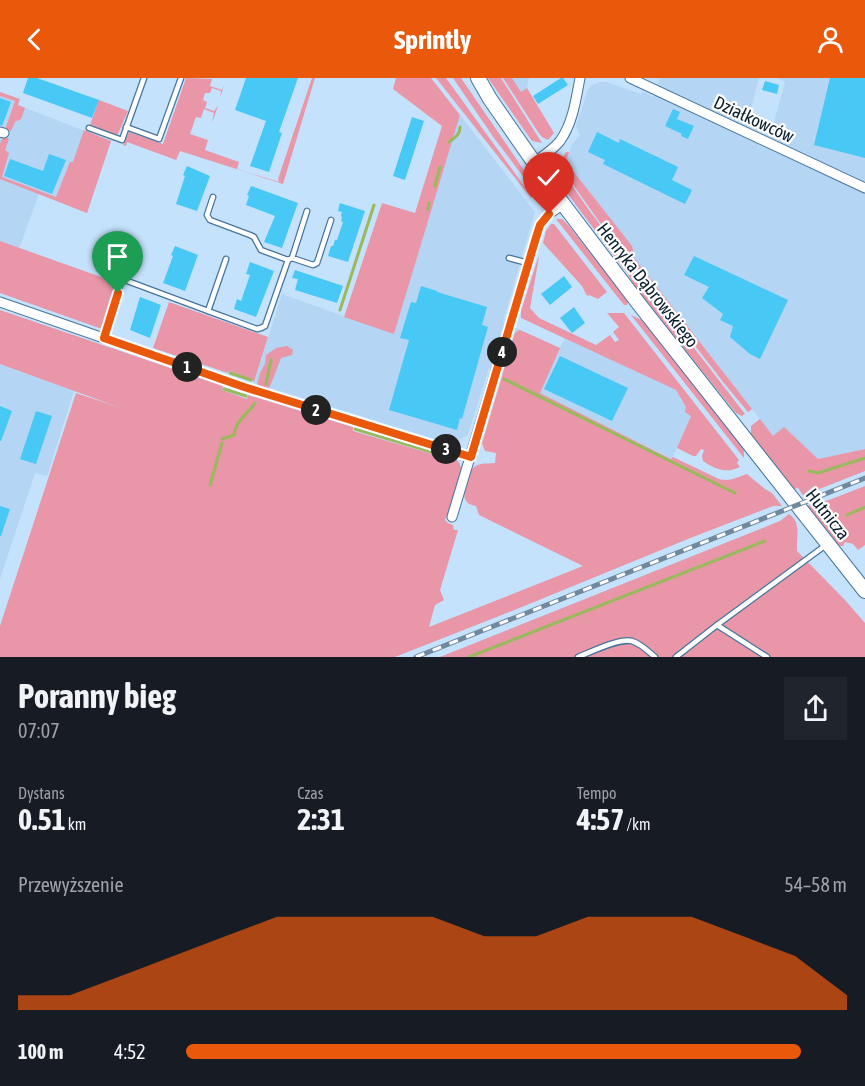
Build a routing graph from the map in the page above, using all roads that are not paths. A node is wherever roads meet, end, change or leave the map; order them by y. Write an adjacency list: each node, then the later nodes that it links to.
1 (144, 78): 8 (lane)
2 (181, 78): 8 (lane)
3 (470, 78): 7 (main road, Henryka Dąbrowskiego)
4 (478, 78): 7 (main road, Henryka Dąbrowskiego)
5 (580, 78): 10 (street)
6 (630, 78): 11 (street, Działkowców)
7 (490, 99): 10 (main road, Henryka Dąbrowskiego)
8 (126, 127): 9 (lane)
9 (88, 128)
10 (534, 163): 13 (main road, Henryka Dąbrowskiego)
11 (865, 188)
12 (213, 196): 18 (lane)
13 (563, 204): 19 (street); 24 (main road, Henryka Dąbrowskiego)
14 (307, 211): 18 (lane)
15 (331, 220): 18 (lane)
16 (509, 258): 19 (lane)
17 (226, 259): 21 (lane)
18 (290, 259): 21 (lane)
19 (528, 263): 23 (street)
20 (0, 302): 22 (street)
21 (208, 311): 22 (lane)
22 (104, 338): 23 (street)
23 (471, 457): 25 (street)
24 (785, 488): 26 (main road, Hutnicza)
25 (452, 516)
26 (829, 544): 27 (main road, Hutnicza); 28 (lane)
27 (865, 591)
28 (717, 625): 31 (lane); 32 (lane)
29 (578, 657): 30 (lane)
30 (655, 657)
31 (676, 657)
32 (767, 657)

